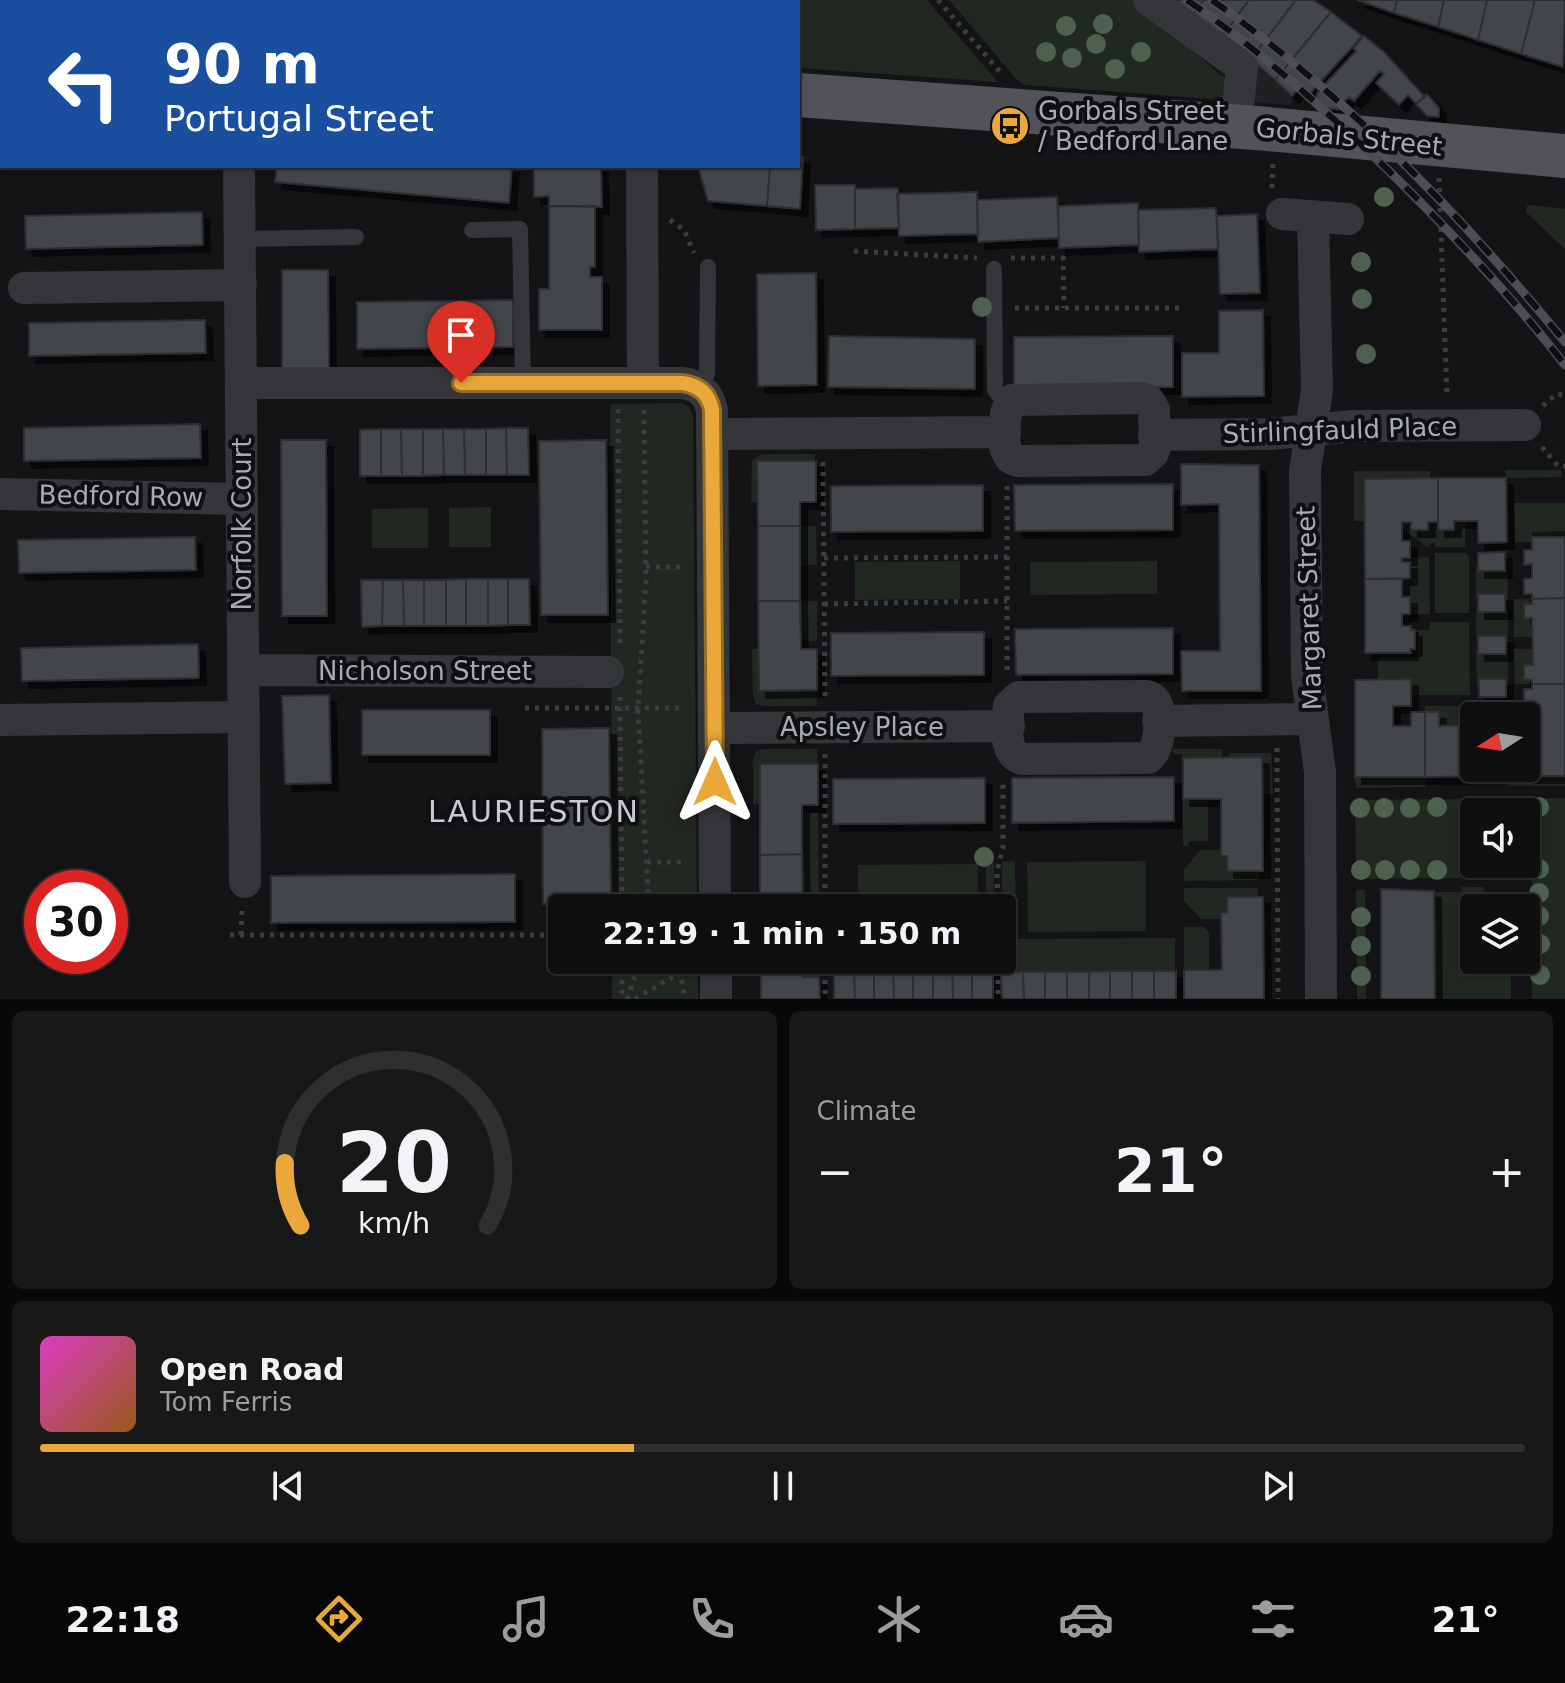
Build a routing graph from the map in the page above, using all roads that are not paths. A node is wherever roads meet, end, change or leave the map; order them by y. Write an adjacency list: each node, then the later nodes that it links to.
1 (1149, 0): 3 (street)
2 (800, 95): 3 (main road, Gorbals Street)
3 (1256, 128): 4 (main road, Gorbals Street)
4 (1565, 156)
5 (239, 168): 10 (street, Norfolk Court)
6 (642, 168): 17 (street)
7 (1348, 219): 20 (street, Margaret Street)
8 (472, 230): 16 (lane)
9 (356, 237): 10 (lane)
10 (240, 239): 13 (street, Norfolk Court)
11 (708, 267): 18 (lane)
12 (994, 269): 21 (lane)
13 (241, 285): 14 (street); 15 (street, Norfolk Court)
14 (24, 288)
15 (241, 383): 16 (street); 25 (street, Norfolk Court)
16 (523, 383): 17 (street)
17 (643, 383): 18 (street)
18 (701, 389): 22 (street)
19 (1525, 425): 20 (street, Stirlingfauld Place)
20 (1311, 430): 23 (street, Stirlingfauld Place); 30 (street, Margaret Street)
21 (1009, 432): 22 (street); 23 (street); 23 (street)
22 (712, 434): 29 (street)
23 (1154, 435)
24 (0, 494): 25 (street, Bedford Row)
25 (242, 499): 26 (street, Norfolk Court)
26 (243, 670): 27 (street, Nicholson Street); 28 (street, Norfolk Court)
27 (608, 672)
28 (244, 717): 31 (street); 34 (street, Norfolk Court)
29 (714, 718): 33 (street, Apsley Place); 35 (street)
30 (1312, 719): 32 (street); 38 (street, Margaret Street)
31 (0, 720)
32 (1158, 721): 33 (street, Apsley Place); 33 (street, Apsley Place)
33 (1011, 726)
34 (245, 882)
35 (715, 894)
36 (716, 974): 37 (street)
37 (716, 999)
38 (1321, 999)

